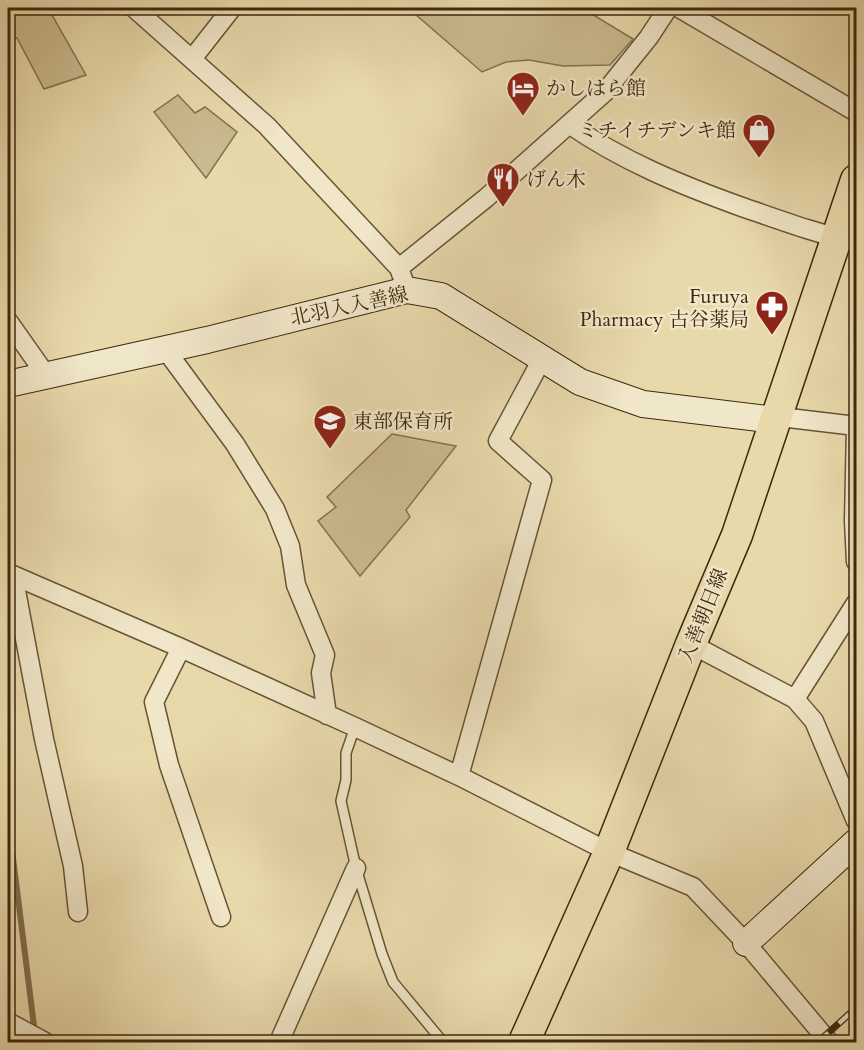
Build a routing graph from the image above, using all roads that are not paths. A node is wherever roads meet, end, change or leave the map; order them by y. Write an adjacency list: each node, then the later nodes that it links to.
1 (134, 8): 5 (street)
2 (232, 8): 5 (street)
3 (668, 8): 7 (street)
4 (679, 8): 6 (street)
5 (192, 59): 10 (street)
6 (856, 112)
7 (569, 124): 9 (street); 10 (street)
8 (856, 180): 9 (main road, 入善朝日線)
9 (847, 240): 16 (main road, 入善朝日線)
10 (403, 279): 12 (main road, 北羽入入善線); 13 (main road, 北羽入入善線)
11 (8, 321): 14 (street)
12 (165, 349): 14 (main road, 北羽入入善線); 24 (street)
13 (542, 359): 16 (main road, 北羽入入善線); 26 (street)
14 (46, 375): 15 (main road, 北羽入入善線)
15 (8, 384)
16 (776, 420): 17 (street); 21 (main road, 入善朝日線)
17 (856, 426): 18 (street)
18 (856, 562)
19 (10, 574): 22 (street); 31 (street)
20 (856, 603): 23 (street)
21 (692, 644): 23 (street); 29 (main road, 入善朝日線)
22 (181, 648): 24 (street); 32 (street)
23 (795, 699): 27 (street)
24 (327, 715): 25 (street)
25 (355, 727): 26 (street); 30 (lane)
26 (459, 776): 29 (street)
27 (856, 821)
28 (856, 842): 33 (main road)
29 (609, 852): 33 (street); 38 (main road, 入善朝日線)
30 (356, 868): 36 (street); 37 (lane)
31 (78, 912)
32 (221, 917)
33 (746, 943): 39 (street)
34 (8, 1022): 35 (street)
35 (45, 1042)
36 (279, 1042)
37 (443, 1042)
38 (524, 1042)
39 (829, 1042)

